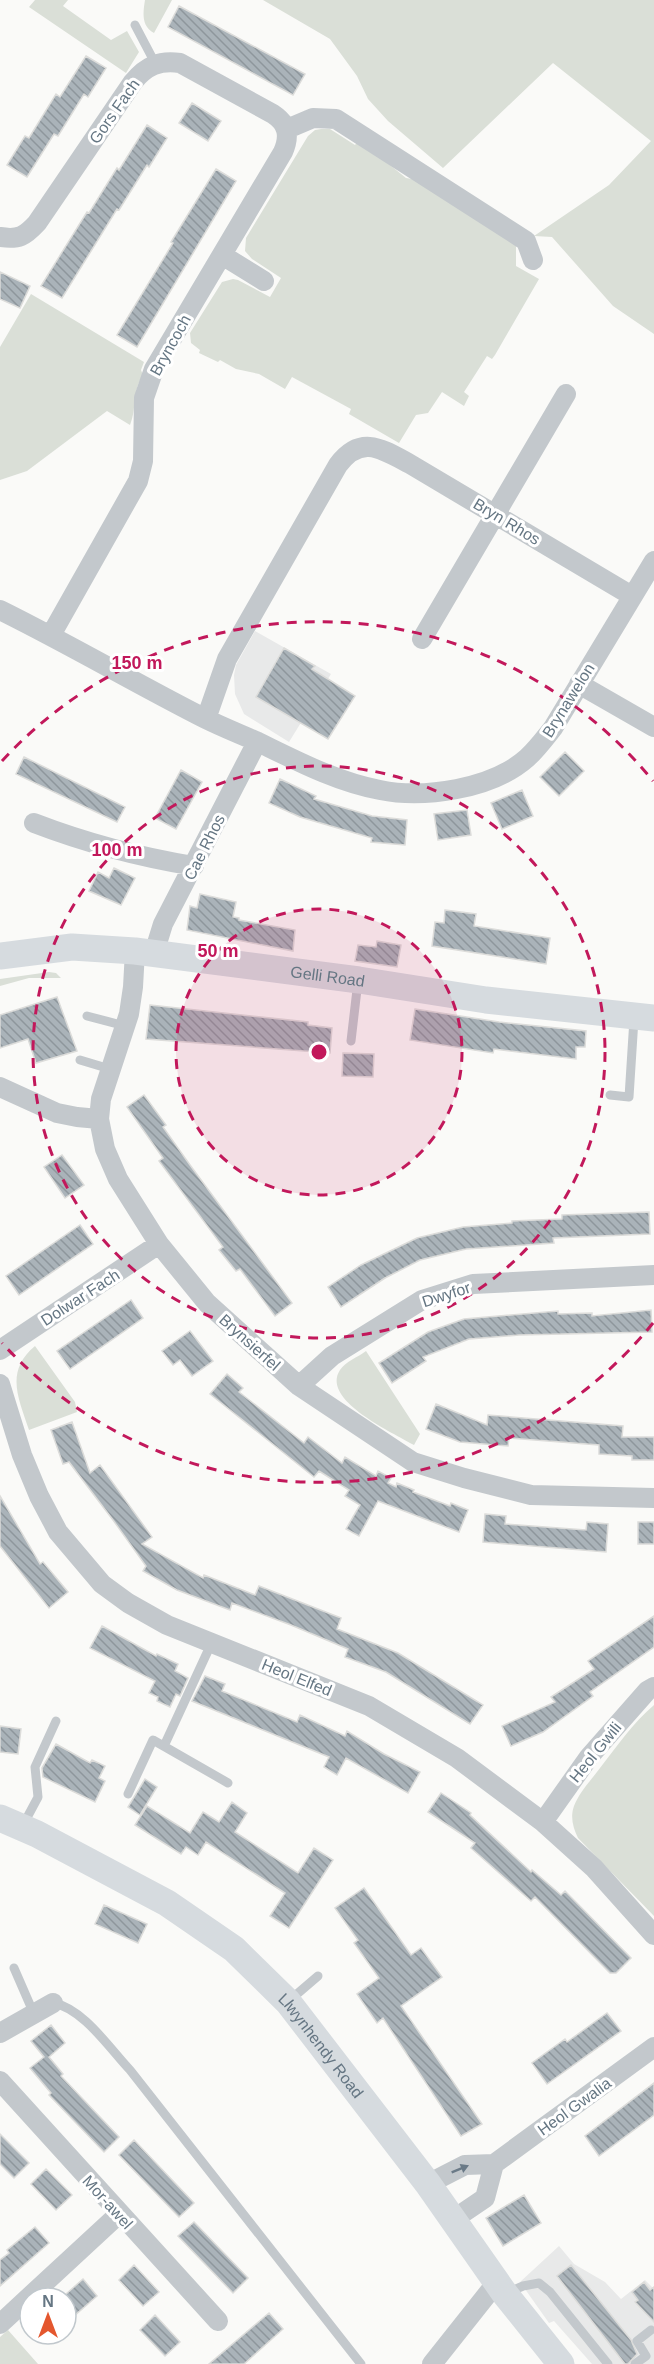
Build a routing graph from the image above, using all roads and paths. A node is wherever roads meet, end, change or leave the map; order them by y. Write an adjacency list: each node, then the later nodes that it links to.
1 (135, 25): 2 (lane)
2 (155, 63): 3 (street); 4 (street, Gors Fach)
3 (287, 129): 5 (street, Bryncoch); 6 (street)
4 (0, 237)
5 (222, 255): 7 (street); 13 (street, Bryncoch)
6 (534, 260)
7 (264, 281)
8 (566, 394): 9 (street)
9 (495, 514): 11 (street, Bryn Rhos); 14 (street); 16 (street, Bryn Rhos)
10 (654, 561): 11 (street, Brynawelon)
11 (632, 596): 15 (street, Brynawelon)
12 (0, 610): 13 (street)
13 (51, 635): 16 (street)
14 (422, 639)
15 (579, 684): 17 (street); 18 (street, Brynawelon)
16 (206, 719): 18 (street, Brynawelon)
17 (654, 727)
18 (257, 742): 20 (street, Cae Rhos)
19 (34, 823): 20 (street)
20 (194, 866): 21 (street, Cae Rhos)
21 (144, 952): 22 (main road, Gelli Road); 23 (main road, Gelli Road); 26 (street, Brynsierfel)
22 (0, 956)
23 (358, 980): 25 (main road, Gelli Road); 27 (lane)
24 (87, 1016): 26 (lane)
25 (644, 1017): 31 (lane)
26 (125, 1026): 29 (street, Brynsierfel)
27 (351, 1041)
28 (80, 1060): 29 (lane)
29 (110, 1070): 32 (street, Brynsierfel)
30 (0, 1087): 32 (street)
31 (610, 1095)
32 (99, 1119): 33 (street, Brynsierfel)
33 (159, 1245): 35 (street, Dolwar Fach); 37 (street, Brynsierfel)
34 (654, 1275): 37 (street, Dwyfor)
35 (0, 1350)
36 (0, 1384): 39 (street, Heol Elfed)
37 (299, 1386): 38 (street, Brynsierfel)
38 (654, 1498)
39 (212, 1642): 42 (lane); 46 (street, Heol Elfed)
40 (654, 1687): 46 (street, Heol Gwili)
41 (56, 1721): 45 (lane)
42 (164, 1746): 43 (lane); 44 (lane)
43 (228, 1783)
44 (128, 1794)
45 (11, 1822): 50 (main road, Llwynhendy Road)
46 (543, 1822): 47 (street, Heol Elfed)
47 (654, 1935)
48 (14, 1968): 52 (lane)
49 (318, 1976): 50 (lane)
50 (288, 2002): 57 (main road, Llwynhendy Road)
51 (53, 2003): 52 (street); 64 (lane)
52 (34, 2014): 53 (street)
53 (0, 2033)
54 (654, 2047): 56 (street, Heol Gwalia)
55 (0, 2081): 58 (street, Mor-awel)
56 (494, 2164): 57 (street, one-way to 56); 59 (street)
57 (428, 2184): 59 (main road, Llwynhendy Road)
58 (119, 2214): 61 (street, Mor-awel); 62 (street)
59 (454, 2219): 60 (main road, Llwynhendy Road)
60 (501, 2288): 65 (street); 66 (main road, Llwynhendy Road); 67 (lane)
61 (218, 2321)
62 (0, 2324)
63 (651, 2330): 68 (lane)
64 (361, 2364)
65 (432, 2364)
66 (561, 2364)
67 (608, 2364)
68 (634, 2364)

